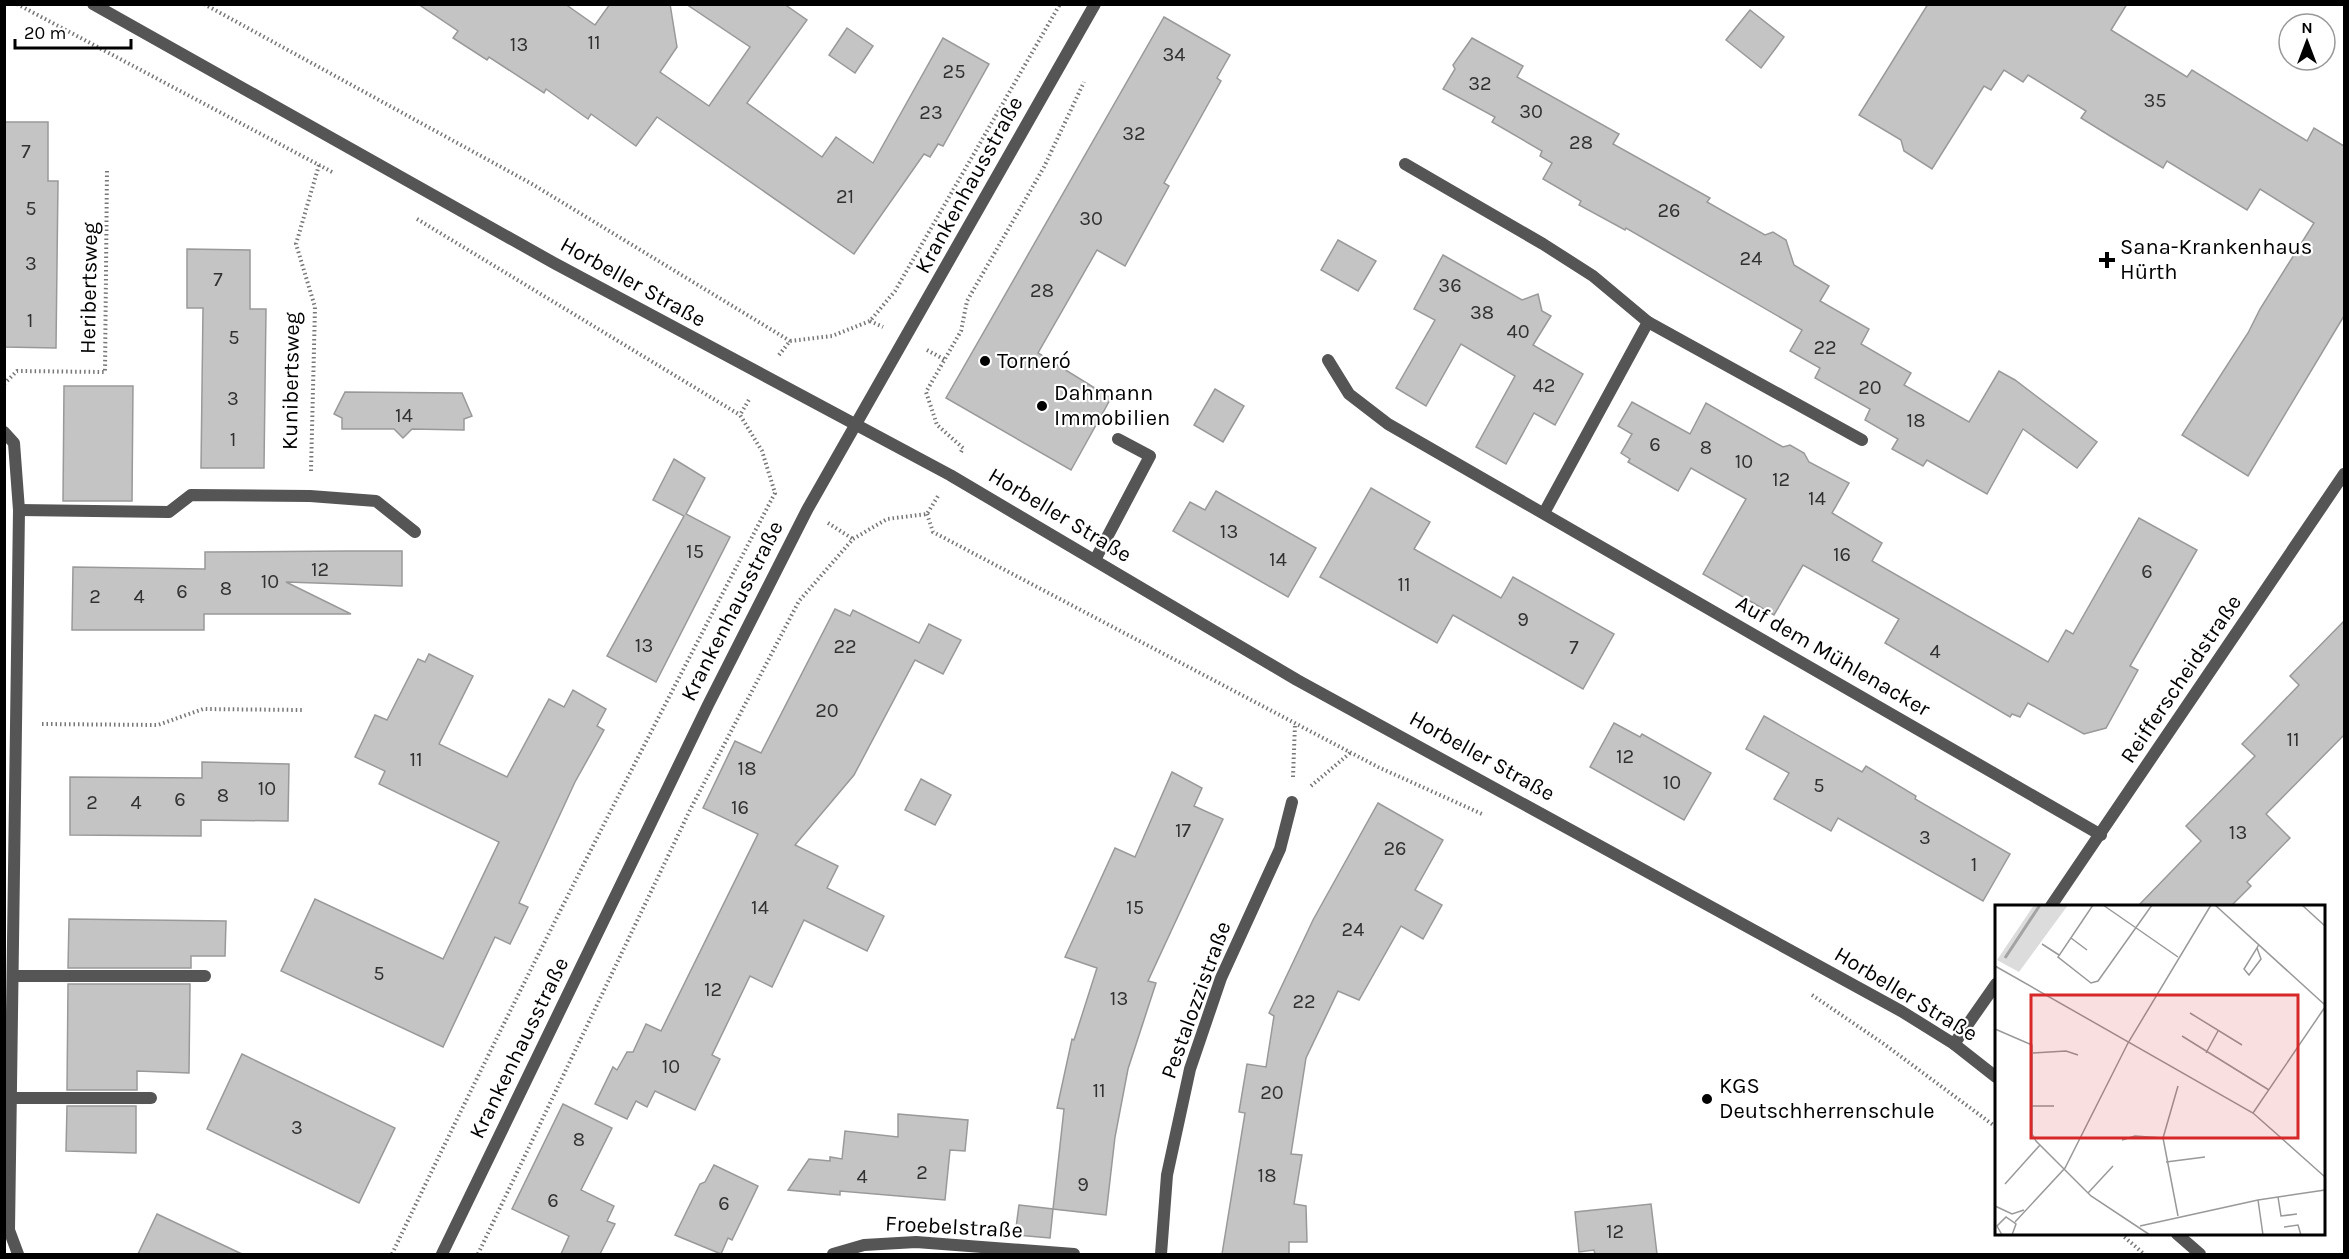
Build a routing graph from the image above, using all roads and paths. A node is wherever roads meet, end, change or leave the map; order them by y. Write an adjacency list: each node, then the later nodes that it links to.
1 (17, 4): 8 (path)
2 (93, 4): 15 (street, Horbeller Straße)
3 (204, 4): 13 (path)
4 (1060, 4): 13 (path)
5 (1095, 4): 18 (street, Krankenhausstraße)
6 (1089, 71): 23 (path)
7 (1406, 164): 12 (street)
8 (319, 165): 10 (path); 24 (path, Kunibertsweg)
9 (107, 170): 16 (path, Heribertsweg)
10 (339, 176)
11 (409, 215): 17 (path)
12 (1648, 322): 21 (street); 26 (street)
13 (790, 341): 15 (path)
14 (1328, 360): 26 (street, Auf dem Mühlenacker)
15 (762, 376): 17 (path); 18 (street, Horbeller Straße)
16 (4, 384)
17 (740, 415): 51 (path)
18 (855, 424): 23 (street, Horbeller Straße); 52 (street, Krankenhausstraße)
19 (4, 432): 25 (street)
20 (1118, 439): 29 (street)
21 (1862, 440)
22 (2344, 474): 36 (street, Reifferscheidstraße)
23 (950, 475): 27 (path); 29 (street, Horbeller Straße)
24 (310, 496): 25 (street); 28 (street)
25 (19, 510): 31 (street)
26 (1544, 513): 36 (street, Auf dem Mühlenacker)
27 (927, 514): 32 (path); 53 (path)
28 (415, 532)
29 (1095, 560): 42 (street, Horbeller Straße)
30 (302, 710): 31 (path)
31 (15, 724): 38 (street)
32 (1295, 724): 33 (path); 34 (path)
33 (1350, 753): 34 (path); 35 (path)
34 (1292, 802): 56 (street, Pestalozzistraße)
35 (1485, 816)
36 (2101, 835): 37 (street, Reifferscheidstraße)
37 (2052, 905)
38 (14, 976): 39 (street); 44 (street)
39 (205, 976)
40 (1995, 985): 42 (street)
41 (1802, 988): 46 (path)
42 (1954, 1044): 43 (street, Horbeller Straße)
43 (1995, 1076)
44 (10, 1098): 45 (street); 47 (street)
45 (151, 1098)
46 (1995, 1126)
47 (7, 1146): 50 (street)
48 (2123, 1235): 57 (path)
49 (2179, 1235): 58 (street)
50 (18, 1254)
51 (392, 1254)
52 (442, 1254)
53 (478, 1254)
54 (833, 1254): 55 (street, Froebelstraße)
55 (1074, 1254)
56 (1161, 1254)
57 (2144, 1254)
58 (2200, 1254)

